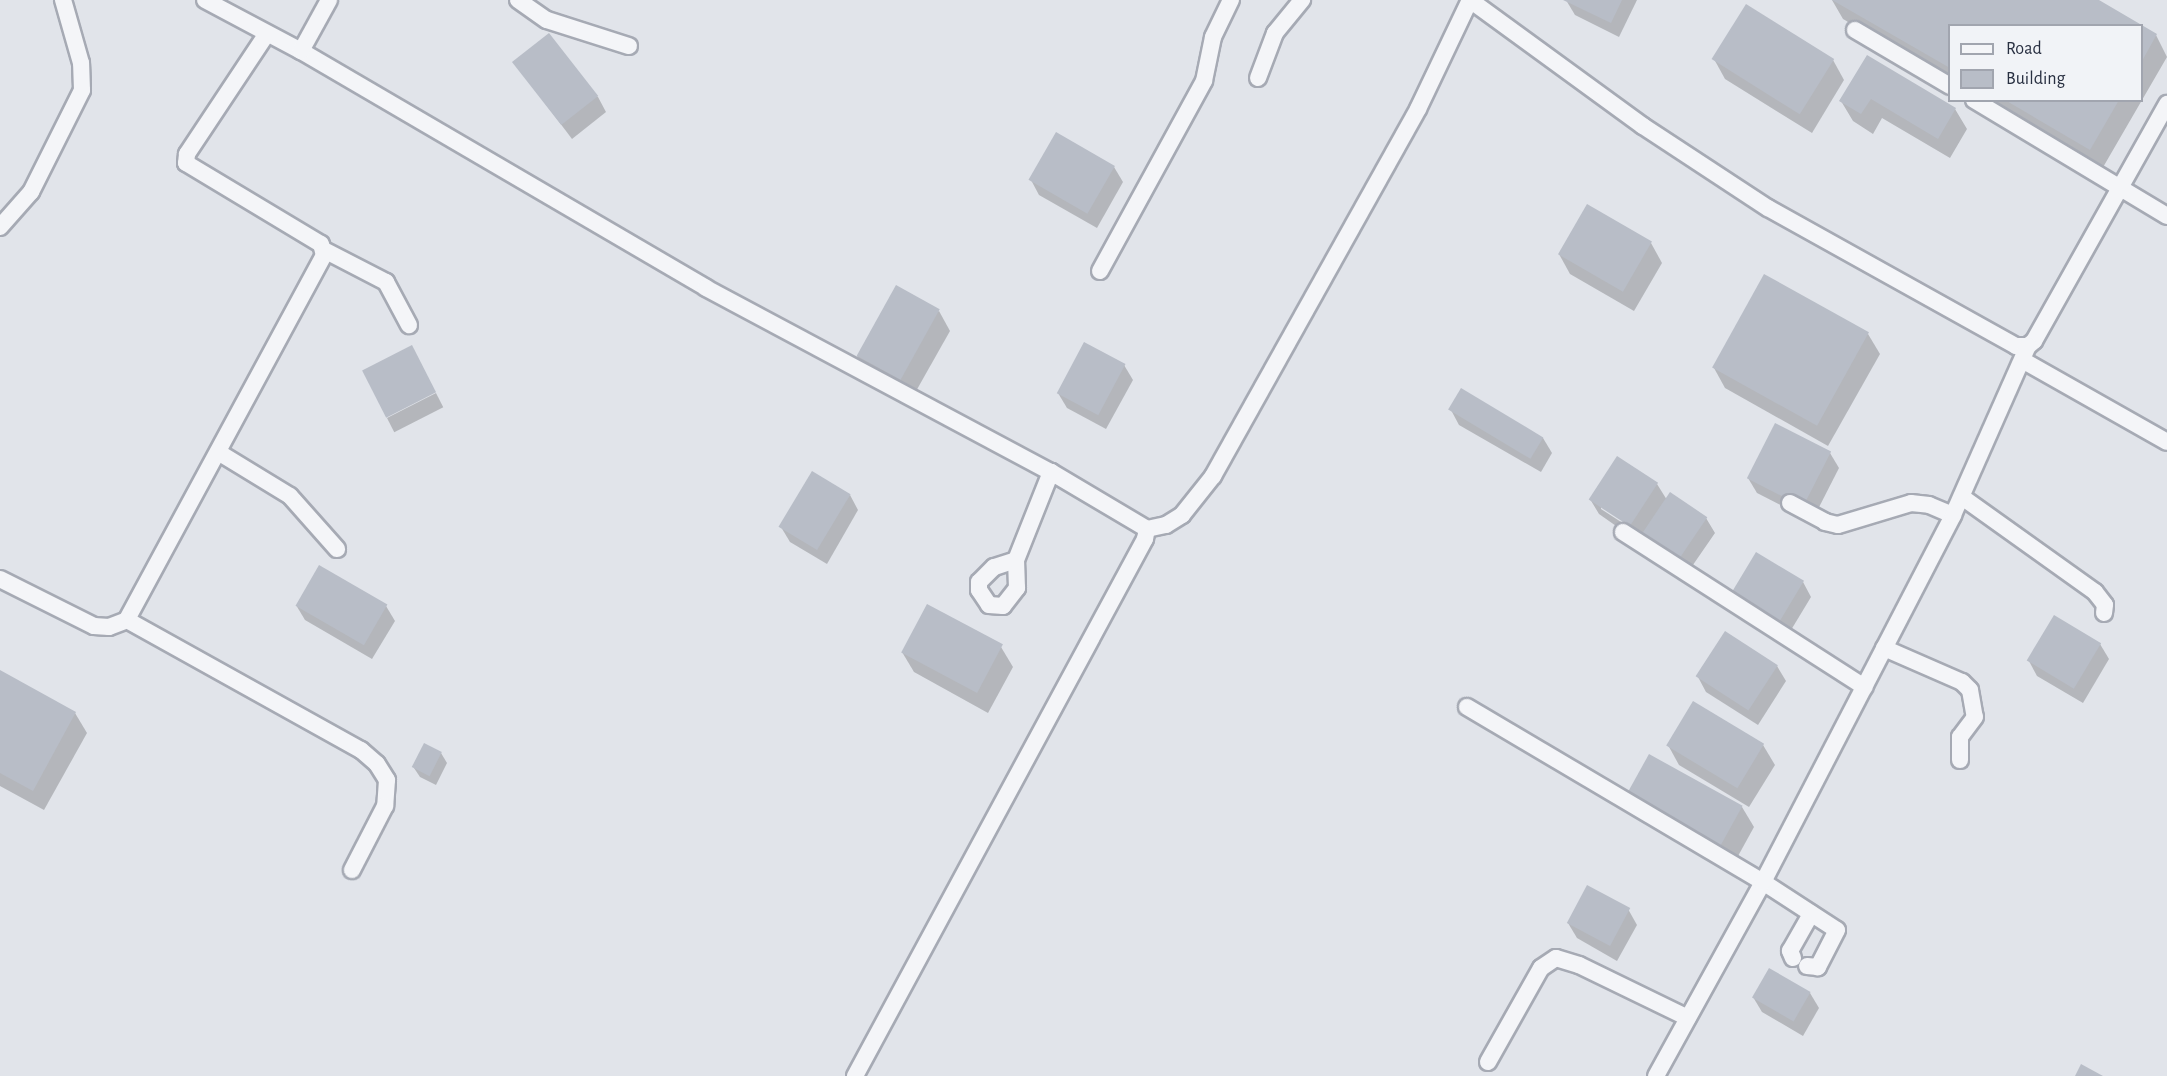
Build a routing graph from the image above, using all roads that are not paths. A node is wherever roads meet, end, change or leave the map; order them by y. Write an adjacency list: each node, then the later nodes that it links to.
1 (63, 0): 18 (street)
2 (205, 0): 9 (street)
3 (329, 0): 11 (street)
4 (518, 0): 10 (street)
5 (1231, 0): 20 (street)
6 (1302, 0): 12 (street)
7 (1470, 0): 22 (street); 29 (street)
8 (1855, 30): 13 (street)
9 (267, 35): 11 (street); 19 (street)
10 (629, 46)
11 (301, 51): 25 (street)
12 (1258, 78)
13 (1948, 85)
14 (1977, 102): 16 (street)
15 (2167, 104): 16 (street)
16 (2121, 188): 17 (street); 22 (street)
17 (2167, 216)
18 (0, 227)
19 (324, 250): 21 (street); 24 (street)
20 (1100, 271)
21 (409, 325)
22 (2026, 354): 23 (street); 26 (street)
23 (2167, 442)
24 (218, 452): 31 (street); 35 (street)
25 (1051, 472): 29 (street); 32 (street)
26 (1962, 496): 28 (street); 34 (street)
27 (1790, 502): 28 (street)
28 (1953, 514): 36 (street)
29 (1148, 529): 45 (street)
30 (1623, 532): 37 (street)
31 (338, 549)
32 (1016, 560)
33 (0, 579): 35 (street)
34 (2104, 613)
35 (127, 620): 40 (street)
36 (1884, 648): 37 (street); 39 (street)
37 (1864, 687): 41 (street)
38 (1467, 707): 41 (street)
39 (1960, 760)
40 (352, 870)
41 (1763, 882): 42 (street); 43 (street)
42 (1810, 914): 42 (street)
43 (1688, 1018): 44 (street); 46 (street)
44 (1488, 1062)
45 (855, 1076)
46 (1656, 1076)

